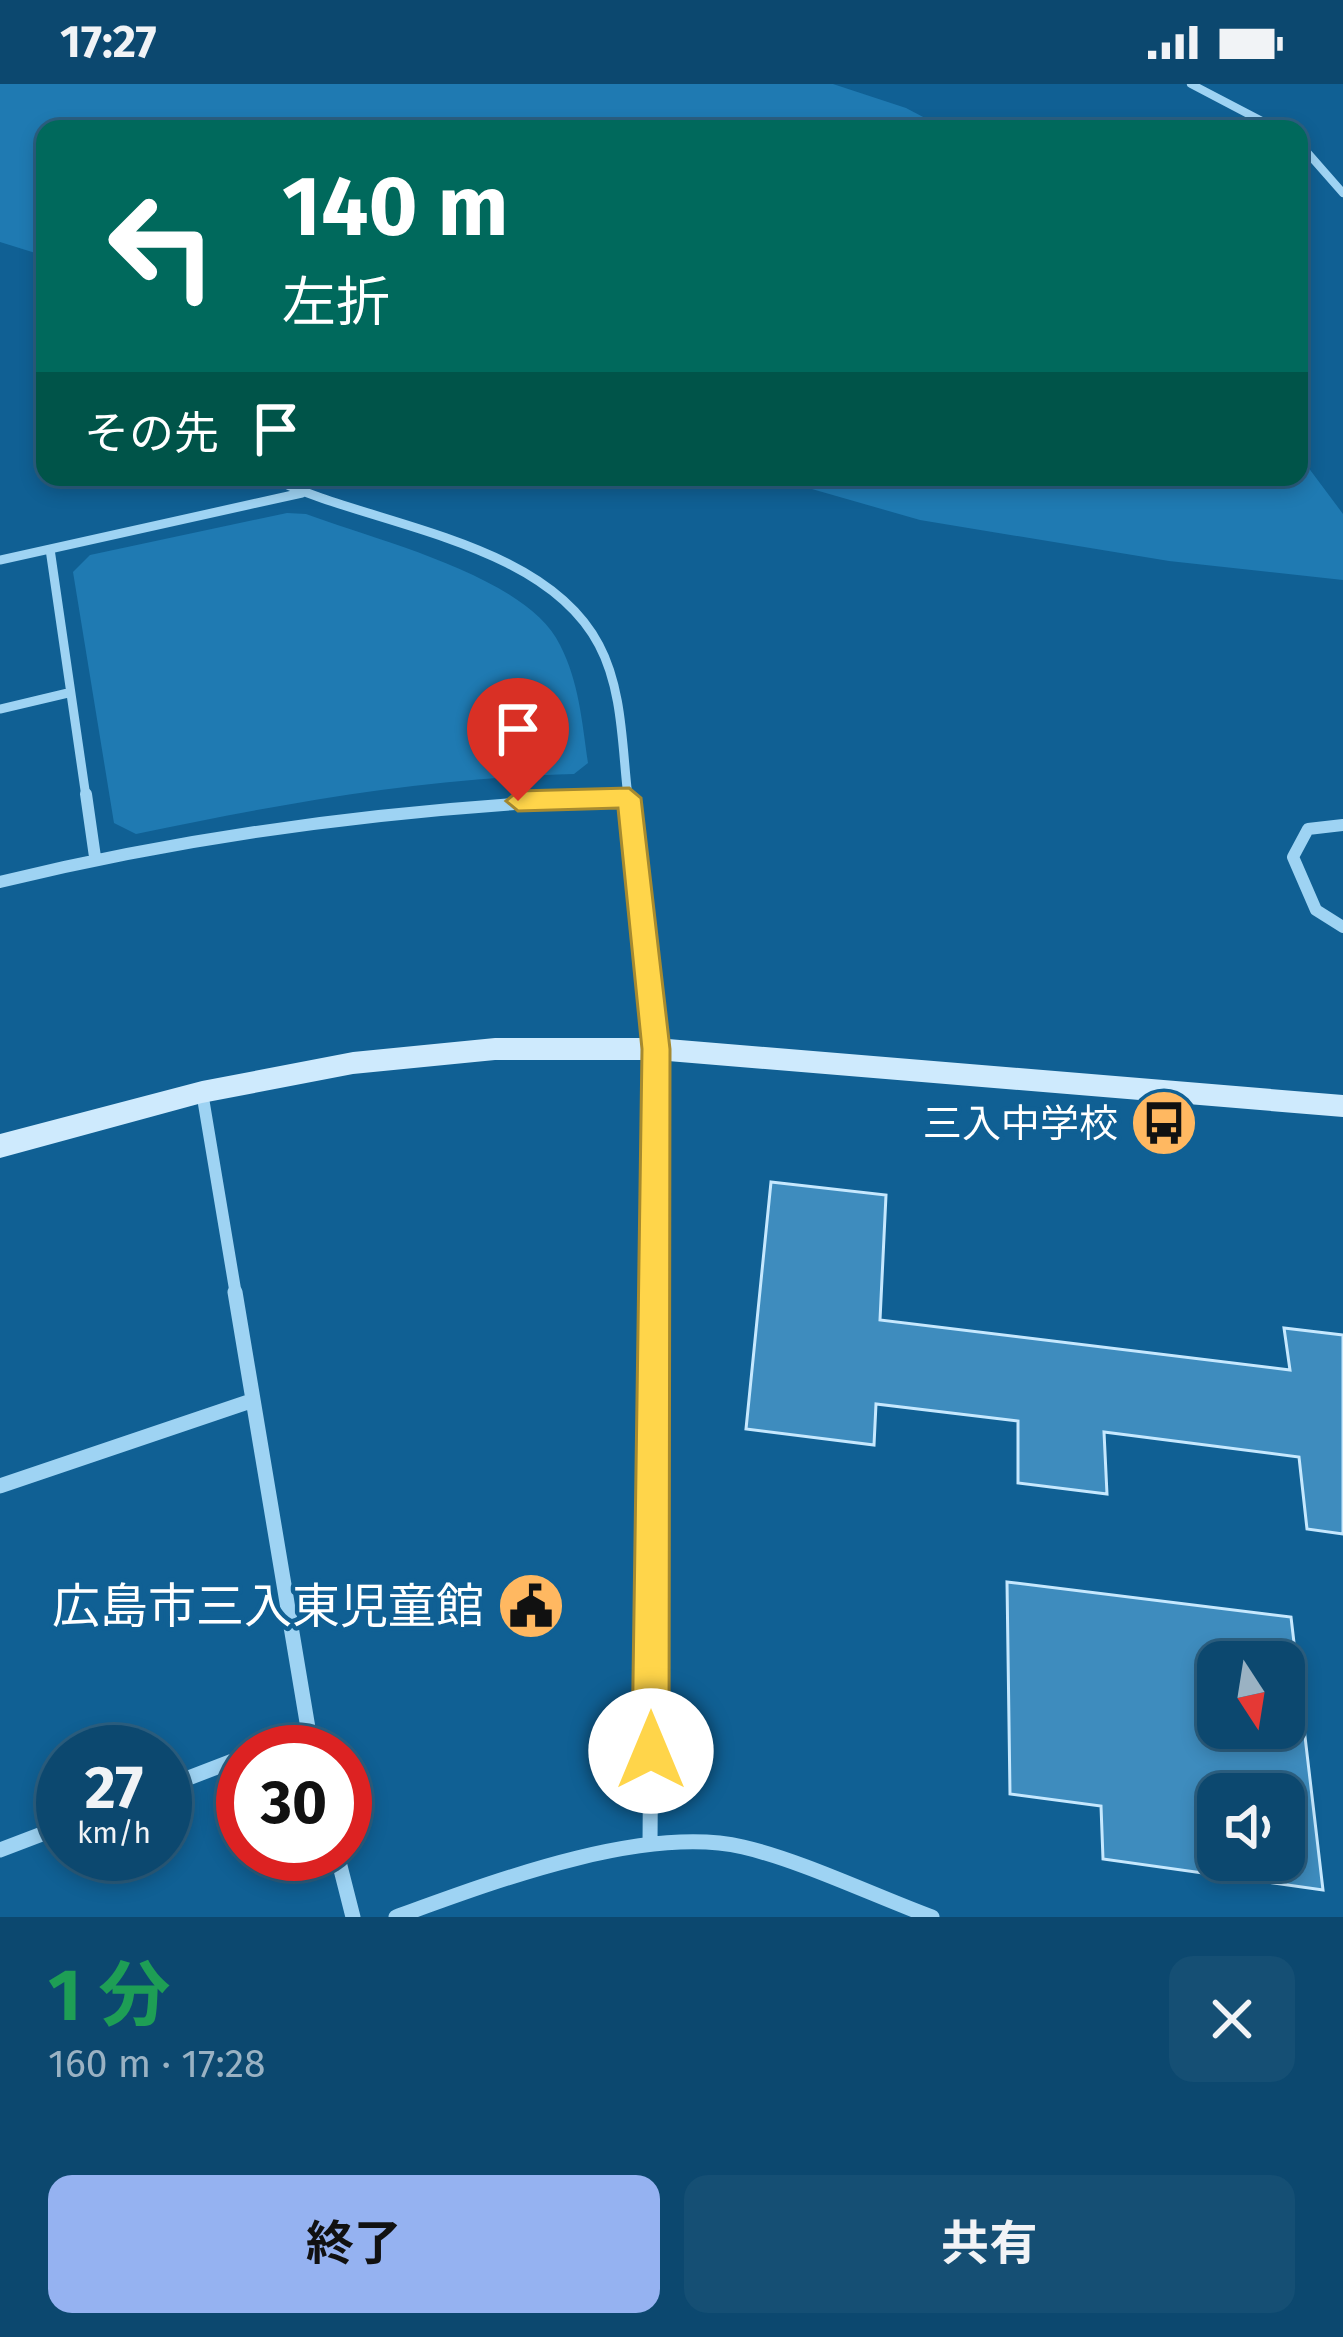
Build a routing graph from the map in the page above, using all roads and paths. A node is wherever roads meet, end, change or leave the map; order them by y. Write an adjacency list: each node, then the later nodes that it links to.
1 (1191, 84): 2 (street)
2 (1260, 120)
3 (1308, 153): 4 (street)
4 (1343, 193)
5 (288, 486): 6 (street)
6 (302, 493): 7 (street); 11 (street)
7 (50, 549): 8 (street); 9 (street)
8 (0, 560)
9 (68, 694): 10 (street); 13 (street)
10 (0, 710)
11 (629, 798): 13 (street); 16 (street)
12 (1343, 825): 15 (street)
13 (95, 857): 14 (street)
14 (0, 882)
15 (1343, 926)
16 (656, 1049): 17 (street); 18 (street); 24 (street)
17 (202, 1092): 19 (street); 20 (street)
18 (1343, 1106)
19 (0, 1147)
20 (251, 1401): 21 (street); 22 (street)
21 (0, 1486)
22 (307, 1725)
23 (36, 1836): 25 (street)
24 (650, 1844): 28 (street); 29 (street)
25 (0, 1850)
26 (344, 1881): 27 (street)
27 (353, 1917)
28 (396, 1917)
29 (932, 1917)

